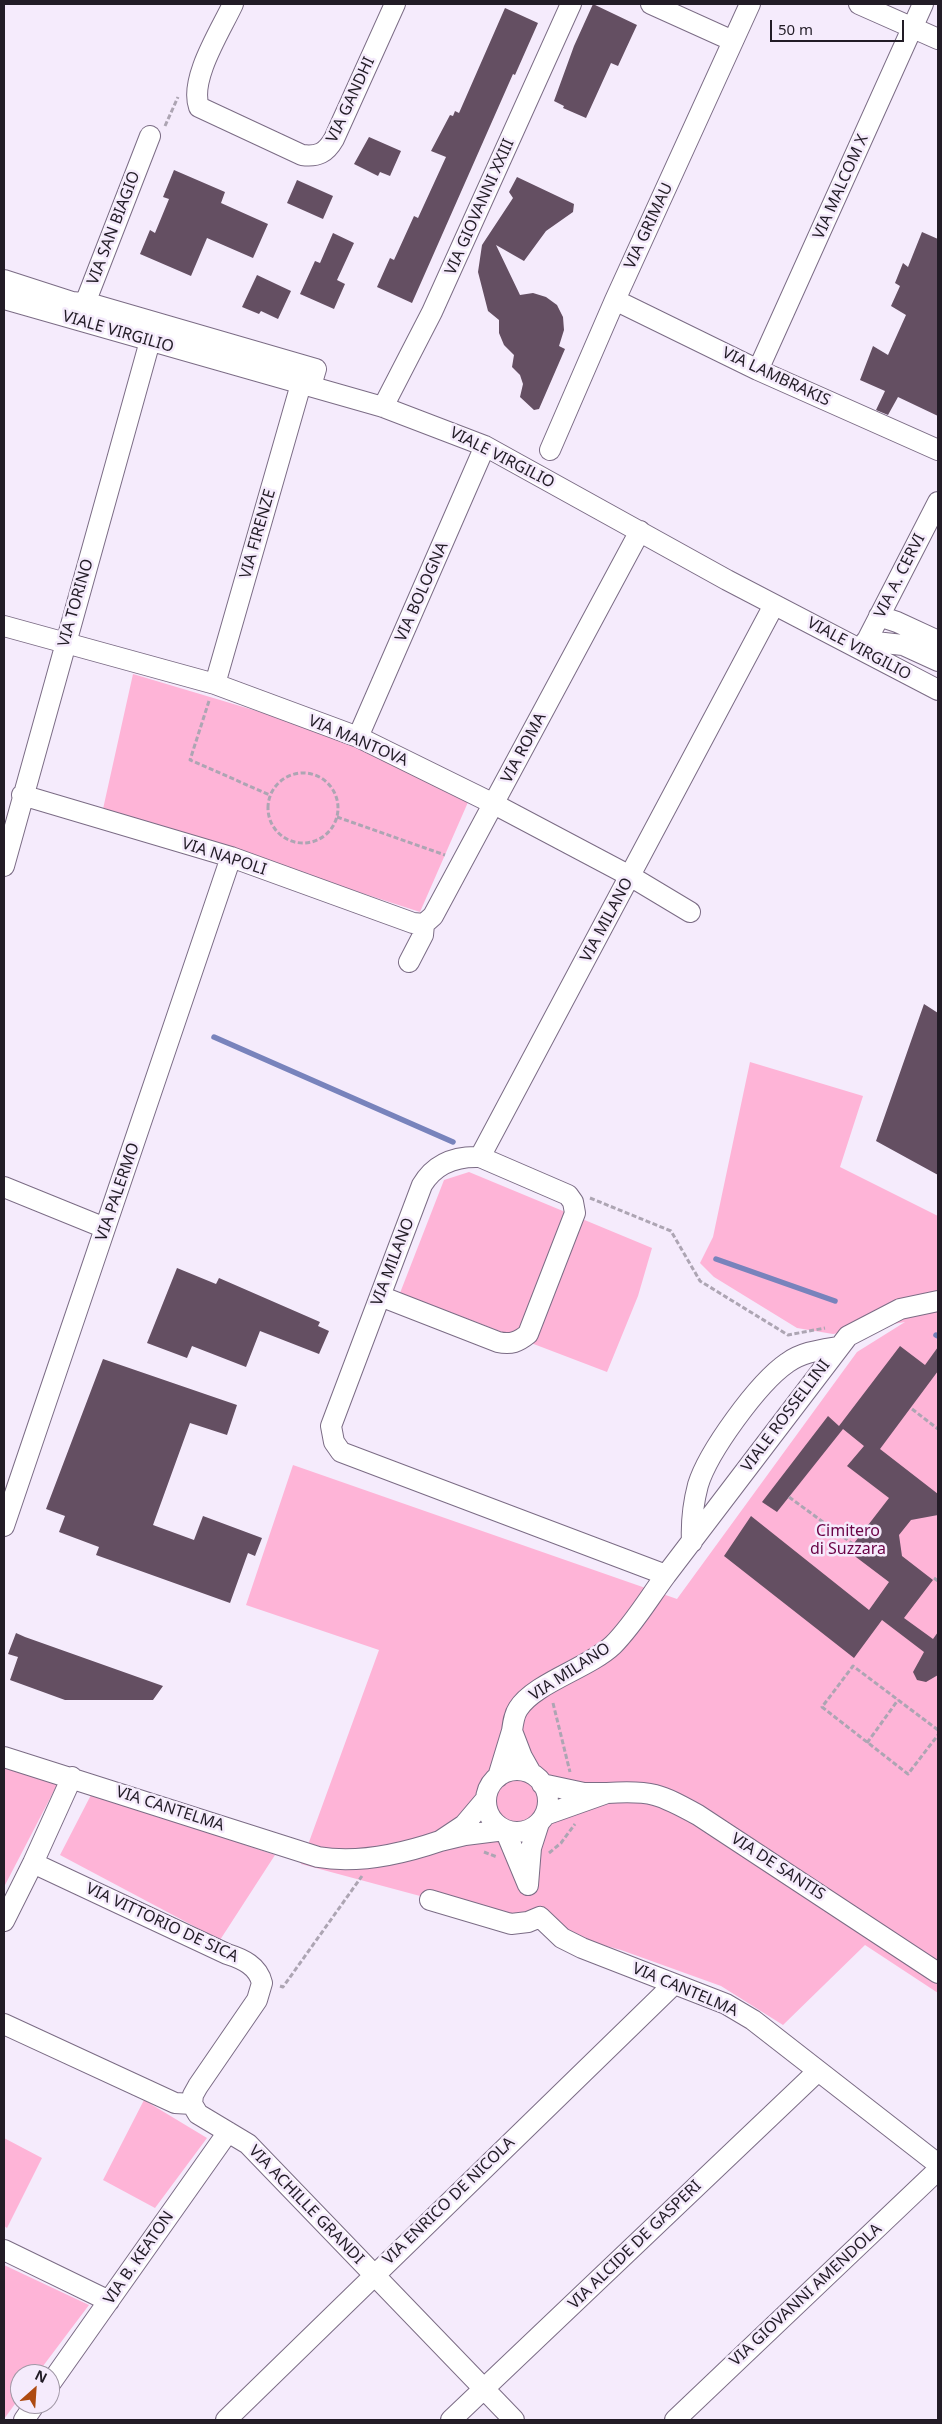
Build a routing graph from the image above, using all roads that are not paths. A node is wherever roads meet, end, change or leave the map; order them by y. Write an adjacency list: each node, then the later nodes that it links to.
1 (233, 4): 2 (street, VIA GANDHI)
2 (395, 4)
3 (571, 4): 19 (street, VIA GIOVANNI XXIII)
4 (651, 4): 10 (street)
5 (750, 4): 10 (street, VIA GRIMAU)
6 (859, 4): 8 (street)
7 (923, 4): 8 (street, VIA MALCOM X)
8 (912, 27): 9 (street); 17 (street, VIA MALCOM X)
9 (938, 39)
10 (733, 41): 14 (street, VIA GRIMAU)
11 (150, 136): 15 (street, VIA SAN BIAGIO)
12 (4, 280): 15 (street)
13 (4, 299): 15 (street, VIALE VIRGILIO)
14 (615, 300): 17 (street, VIA LAMBRAKIS); 21 (street, VIA GRIMAU)
15 (81, 312): 16 (street, VIALE VIRGILIO); 18 (street)
16 (150, 341): 18 (street, VIALE VIRGILIO); 29 (street, VIA TORINO)
17 (758, 370): 22 (street, VIA LAMBRAKIS)
18 (310, 380): 19 (street, VIALE VIRGILIO); 32 (street, VIA FIRENZE)
19 (383, 408): 20 (street, VIALE VIRGILIO)
20 (485, 446): 24 (street, VIALE VIRGILIO); 34 (street, VIA BOLOGNA)
21 (550, 450)
22 (938, 450)
23 (938, 502): 26 (street, VIA A. CERVI)
24 (640, 531): 25 (street, VIALE VIRGILIO); 36 (street, VIA ROMA)
25 (774, 605): 30 (street, VIALE VIRGILIO); 39 (street, VIA MILANO)
26 (879, 616): 28 (street); 30 (street, VIA A. CERVI)
27 (4, 626): 29 (street, VIA MANTOVA)
28 (938, 641)
29 (65, 643): 32 (street, VIA MANTOVA); 35 (street, VIA TORINO)
30 (864, 646): 31 (street); 33 (street, VIALE VIRGILIO)
31 (938, 661)
32 (215, 684): 34 (street, VIA MANTOVA)
33 (938, 690)
34 (358, 737): 36 (street, VIA MANTOVA)
35 (22, 795): 37 (street, VIA NAPOLI); 38 (street, VIA TORINO)
36 (494, 804): 39 (street, VIA MANTOVA); 41 (street, VIA ROMA)
37 (231, 857): 41 (street, VIA NAPOLI); 45 (street, VIA PALERMO)
38 (4, 866)
39 (630, 876): 40 (street, VIA MANTOVA); 43 (street, VIA MILANO)
40 (690, 912)
41 (424, 924): 42 (street, VIA ROMA)
42 (409, 962)
43 (480, 1157): 46 (street, VIA MILANO); 46 (street)
44 (4, 1187): 45 (street)
45 (106, 1228): 49 (street, VIA PALERMO)
46 (380, 1296): 51 (street, VIA MILANO)
47 (938, 1302): 48 (street, VIALE ROSSELLINI)
48 (843, 1342): 50 (street, VIALE ROSSELLINI); 50 (street)
49 (4, 1526)
50 (692, 1542): 51 (street, VIALE ROSSELLINI)
51 (666, 1575): 52 (street, VIA MILANO)
52 (512, 1731): 55 (street, VIA MILANO); 56 (street)
53 (4, 1757): 54 (street, VIA CANTELMA)
54 (72, 1777): 61 (street, VIA CANTELMA); 63 (street)
55 (498, 1777): 56 (street); 58 (street)
56 (537, 1778): 57 (street); 59 (street)
57 (576, 1797): 59 (street, VIA DE SANTIS); 67 (street, VIA DE SANTIS)
58 (486, 1799): 60 (street); 61 (street)
59 (542, 1819): 60 (street); 62 (street)
60 (505, 1830): 61 (street, VIA CANTELMA); 62 (street)
61 (440, 1841)
62 (524, 1860): 65 (street)
63 (33, 1863): 66 (street); 71 (street, VIA VITTORIO DE SICA)
64 (430, 1900): 65 (street)
65 (540, 1916): 68 (street, VIA CANTELMA)
66 (4, 1921)
67 (938, 1973)
68 (674, 1984): 70 (street, VIA CANTELMA); 76 (street, VIA ENRICO DE NICOLA)
69 (4, 2024): 71 (street)
70 (818, 2071): 73 (street, VIA CANTELMA); 79 (street, VIA ALCIDE DE GASPERI)
71 (192, 2104): 72 (street, VIA ACHILLE GRANDI)
72 (228, 2132): 76 (street, VIA ACHILLE GRANDI); 77 (street, VIA B. KEATON)
73 (938, 2164)
74 (938, 2170): 83 (street, VIA GIOVANNI AMENDOLA)
75 (4, 2250): 77 (street)
76 (373, 2274): 79 (street, VIA ACHILLE GRANDI); 80 (street, VIA ENRICO DE NICOLA)
77 (109, 2301): 78 (street, VIA B. KEATON)
78 (60, 2370)
79 (484, 2389): 81 (street, VIA ALCIDE DE GASPERI); 82 (street, VIA ACHILLE GRANDI)
80 (226, 2420)
81 (451, 2420)
82 (514, 2420)
83 (675, 2420)

